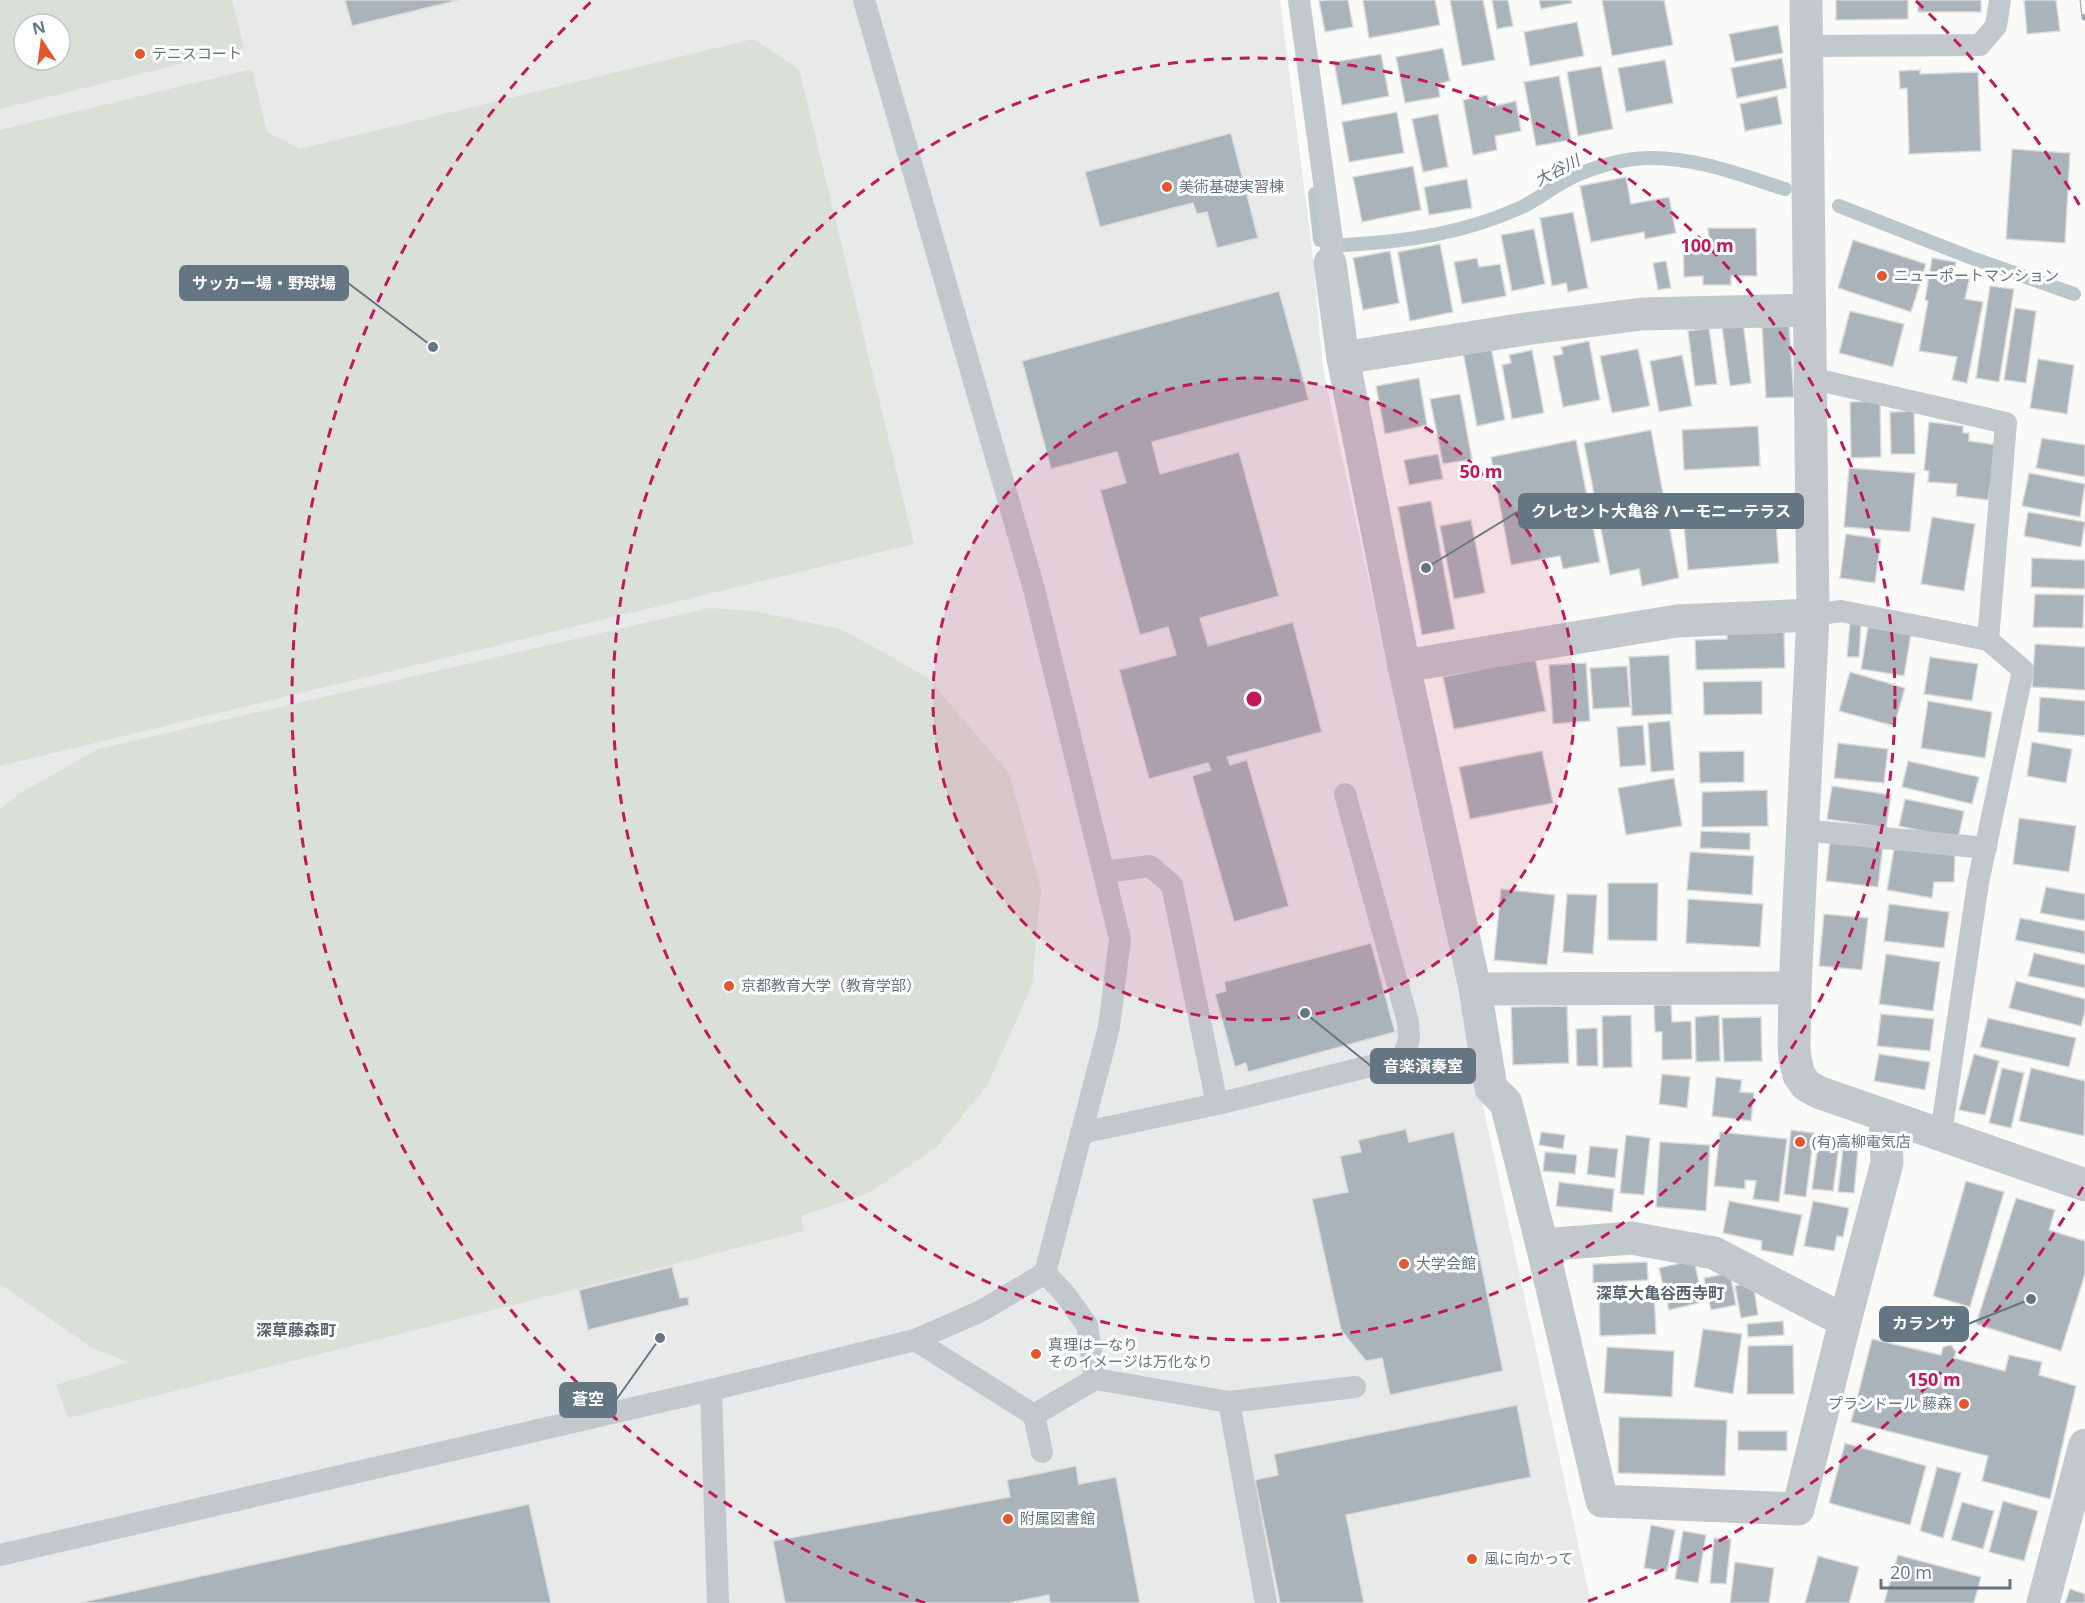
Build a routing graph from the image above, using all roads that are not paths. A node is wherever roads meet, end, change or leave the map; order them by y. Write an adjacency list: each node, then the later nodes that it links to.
1 (864, 0): 16 (lane)
2 (1299, 0): 6 (lane)
3 (1806, 0): 5 (street)
4 (2000, 0): 5 (lane)
5 (1806, 46): 7 (street)
6 (1330, 263): 8 (street)
7 (1809, 310): 8 (street); 9 (street)
8 (1343, 358): 12 (street)
9 (1810, 378): 10 (street); 11 (lane)
10 (1813, 615): 11 (lane); 12 (street); 14 (street)
11 (1988, 640): 15 (lane)
12 (1404, 666): 18 (street)
13 (1345, 794): 19 (lane)
14 (1802, 830): 15 (lane); 17 (street)
15 (1986, 848): 22 (lane)
16 (1104, 872): 19 (lane); 21 (lane)
17 (1795, 988): 18 (street); 20 (street)
18 (1474, 989): 24 (street)
19 (1217, 1104): 21 (lane)
20 (1885, 1116): 22 (street); 26 (street)
21 (1081, 1133): 25 (lane)
22 (1941, 1134): 23 (street)
23 (2085, 1185)
24 (1542, 1245): 26 (street); 26 (street)
25 (1045, 1273): 27 (lane); 28 (lane)
26 (1845, 1321)
27 (915, 1341): 30 (lane); 32 (lane)
28 (1095, 1379): 31 (lane); 32 (lane)
29 (1355, 1387): 31 (lane)
30 (711, 1390): 35 (lane); 37 (lane)
31 (1229, 1402): 36 (lane)
32 (1034, 1415): 34 (lane)
33 (2085, 1445): 38 (street)
34 (1042, 1452)
35 (0, 1555)
36 (1262, 1599)
37 (718, 1603)
38 (2043, 1603)

